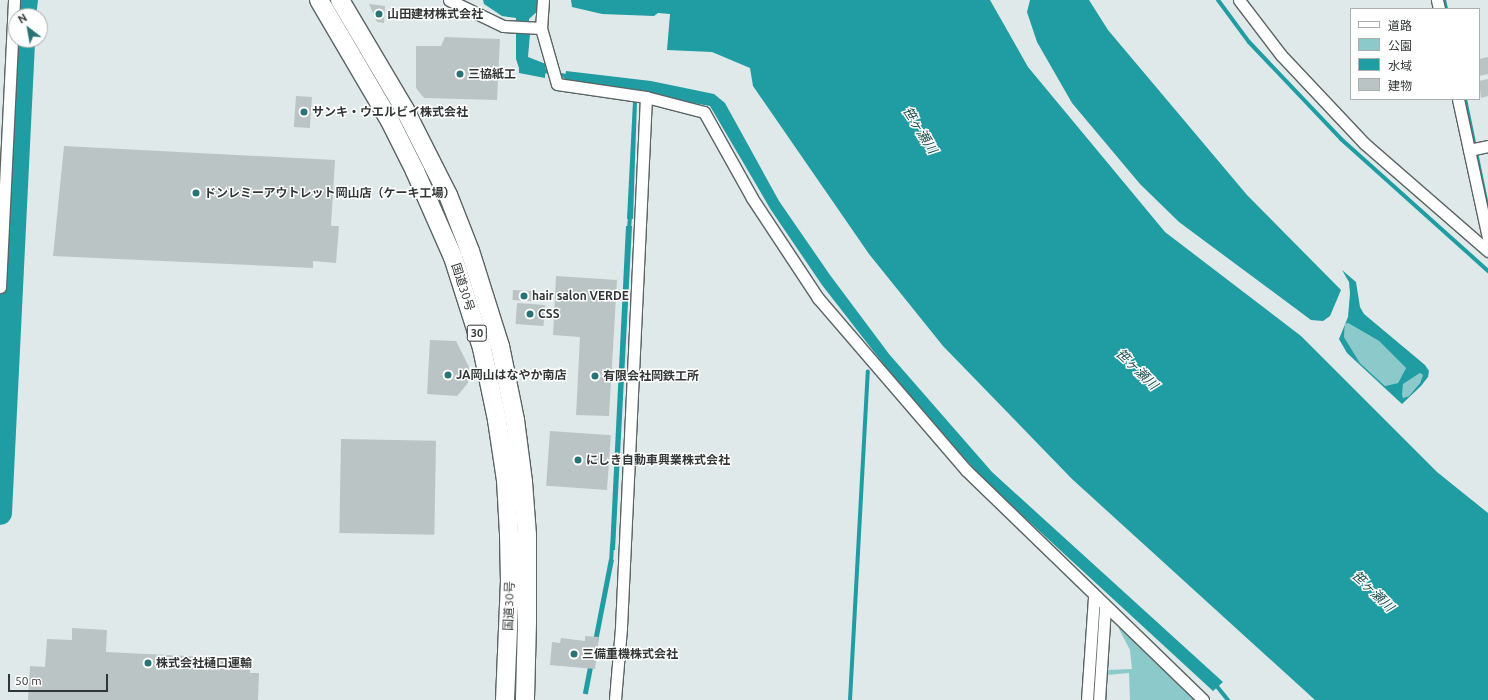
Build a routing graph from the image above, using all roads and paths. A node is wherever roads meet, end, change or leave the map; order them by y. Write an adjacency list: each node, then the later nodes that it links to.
1 (14, 0): 10 (street)
2 (319, 0): 17 (highway, 国道30号 / 30)
3 (340, 0): 18 (highway, 国道30号 / 30)
4 (449, 0): 7 (street)
5 (544, 0): 7 (street)
6 (1239, 0): 13 (street)
7 (536, 27): 8 (street)
8 (640, 96): 15 (street); 19 (street)
9 (1458, 100): 11 (street)
10 (5, 106): 14 (street)
11 (1477, 148): 12 (street)
12 (1488, 238)
13 (1488, 251)
14 (0, 287)
15 (1094, 596): 16 (street); 20 (street)
16 (1105, 606): 21 (street); 22 (street)
17 (505, 700)
18 (524, 700)
19 (615, 700)
20 (1087, 700)
21 (1099, 700)
22 (1203, 700)

